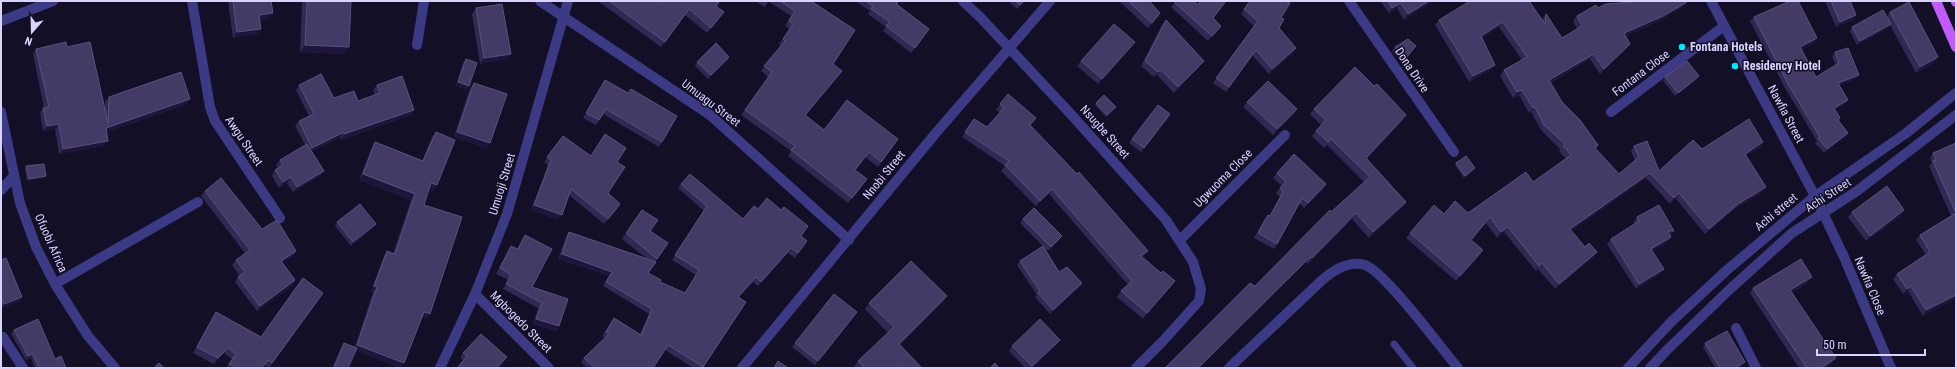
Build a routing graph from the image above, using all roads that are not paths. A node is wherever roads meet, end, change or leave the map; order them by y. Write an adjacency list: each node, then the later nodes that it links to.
1 (53, 1): 12 (street)
2 (192, 1): 28 (street, Awgu Street)
3 (424, 1): 14 (street)
4 (540, 1): 11 (street)
5 (568, 1): 11 (street, Umuoji Street)
6 (962, 1): 16 (street, Nsugbe Street)
7 (1050, 1): 16 (street, Nnobi Street)
8 (1349, 1): 22 (street, Dona Drive)
9 (1711, 1): 13 (street, Nawfia Street)
10 (1936, 1): 15 (main road)
11 (564, 17): 29 (street, Umuagu Street); 32 (street, Umuoji Street)
12 (1, 21)
13 (1724, 26): 19 (street, Fontana Close); 25 (street, Nawfia Street)
14 (417, 45)
15 (1956, 47)
16 (1009, 49): 29 (street, Nnobi Street); 30 (street, Nsugbe Street)
17 (1956, 93): 25 (street, Achi street)
18 (1, 112): 23 (street, Ofuobi Africa)
19 (1611, 112)
20 (1956, 115): 27 (street, Achi Street)
21 (1285, 135): 30 (street, Ugwuoma Close)
22 (1454, 152)
23 (13, 177): 24 (street); 31 (street, Ofuobi Africa)
24 (1, 190)
25 (1816, 196): 27 (street, Nawfia Street); 45 (street, Achi street)
26 (198, 202): 31 (street)
27 (1823, 214): 46 (street, Achi Street); 48 (street, Nawfia Close)
28 (280, 218)
29 (849, 240): 40 (street, Nnobi Street)
30 (1180, 240): 41 (street, Nsugbe Street)
31 (56, 284): 37 (street, Ofuobi Africa)
32 (475, 294): 38 (street, Umuoji Street); 39 (street, Mgbogedo Street)
33 (1736, 328): 47 (street)
34 (2, 337): 36 (street)
35 (1394, 344): 43 (lane)
36 (23, 368)
37 (114, 368)
38 (440, 368)
39 (549, 368)
40 (742, 368)
41 (1136, 368)
42 (1229, 368): 44 (street)
43 (1413, 368)
44 (1458, 368)
45 (1628, 368)
46 (1650, 368)
47 (1756, 368)
48 (1891, 368)

